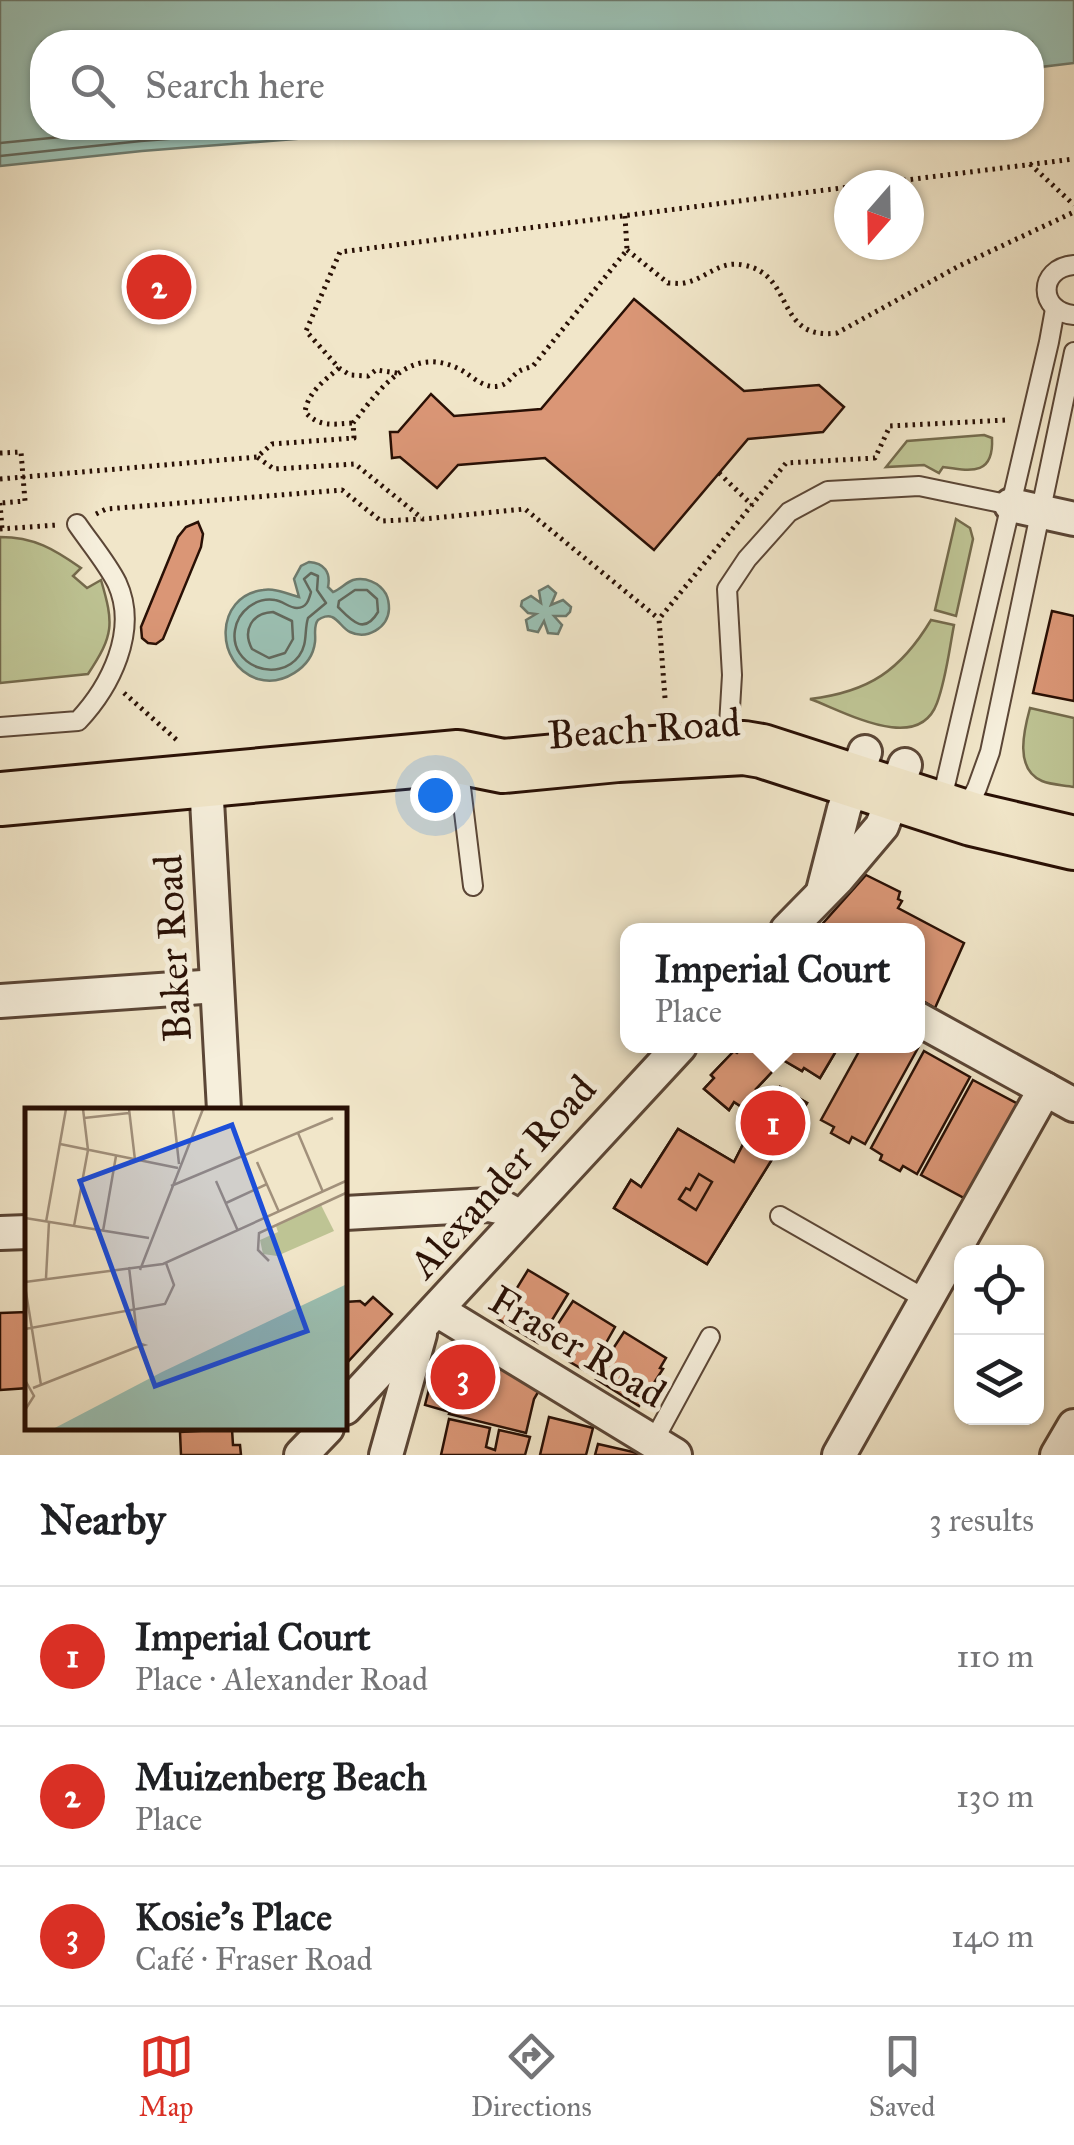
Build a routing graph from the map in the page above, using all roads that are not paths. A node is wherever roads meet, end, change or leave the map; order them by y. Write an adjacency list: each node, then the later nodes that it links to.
1 (1074, 265): 2 (lane)
2 (1055, 309): 3 (lane); 5 (lane)
3 (1074, 316)
4 (1074, 352): 5 (lane)
5 (1025, 508): 6 (street); 8 (lane); 9 (lane); 11 (lane)
6 (1074, 519)
7 (77, 524): 10 (lane)
8 (977, 643): 9 (lane); 14 (lane)
9 (1011, 650): 14 (lane)
10 (0, 727)
11 (728, 732): 12 (main road, Beach Road); 14 (main road, Beach Road)
12 (458, 757): 13 (main road, Beach Road); 18 (lane)
13 (197, 766): 15 (main road, Beach Road); 20 (street, Baker Road)
14 (918, 785): 16 (main road, Beach Road); 17 (main road, Beach Road); 19 (street)
15 (0, 799)
16 (1074, 824)
17 (1074, 844)
18 (473, 886)
19 (793, 923)
20 (217, 986): 21 (street); 25 (street, Baker Road)
21 (0, 1001)
22 (925, 1023): 24 (street)
23 (673, 1053): 28 (street, Alexander Road)
24 (1060, 1097): 31 (street)
25 (224, 1108)
26 (348, 1213): 28 (street)
27 (780, 1216): 31 (lane)
28 (520, 1218): 32 (street, Alexander Road)
29 (25, 1232): 30 (street)
30 (0, 1233)
31 (927, 1300): 41 (street)
32 (429, 1319): 34 (street, Alexander Road); 38 (street); 39 (street, Fraser Road)
33 (710, 1337): 39 (lane)
34 (387, 1365): 35 (street, Alexander Road); 38 (street)
35 (348, 1405): 38 (street)
36 (1074, 1426): 42 (street)
37 (325, 1430): 40 (street)
38 (386, 1443)
39 (664, 1448)
40 (301, 1455)
41 (839, 1455)
42 (1057, 1455)

